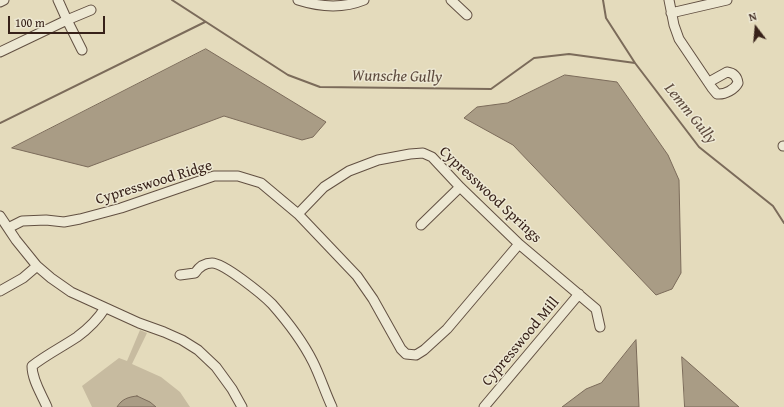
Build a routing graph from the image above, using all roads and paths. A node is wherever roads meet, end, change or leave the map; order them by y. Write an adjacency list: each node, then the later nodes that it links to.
1 (4, 0): 8 (street)
2 (58, 0): 12 (street)
3 (298, 0): 4 (street)
4 (364, 0)
5 (451, 0): 11 (street)
6 (669, 0): 10 (street)
7 (727, 0): 10 (street)
8 (0, 2)
9 (90, 10): 12 (street)
10 (671, 13): 15 (street)
11 (467, 15)
12 (67, 20): 13 (street); 14 (street)
13 (82, 50)
14 (0, 52)
15 (709, 82)
16 (460, 187): 17 (street, Cypresswood Springs); 19 (street); 21 (street, Cypresswood Springs)
17 (298, 214): 20 (street, Cypresswood Ridge); 21 (street, Cypresswood Ridge)
18 (0, 216): 20 (street)
19 (421, 225)
20 (8, 228): 22 (street)
21 (519, 244): 25 (street, Cypresswood Springs)
22 (36, 266): 24 (street); 26 (street)
23 (180, 275): 30 (street)
24 (0, 290)
25 (579, 294): 27 (street, Cypresswood Springs); 31 (street, Cypresswood Mill)
26 (106, 308): 28 (street); 29 (street)
27 (600, 327)
28 (48, 407)
29 (242, 407)
30 (332, 407)
31 (484, 407)

